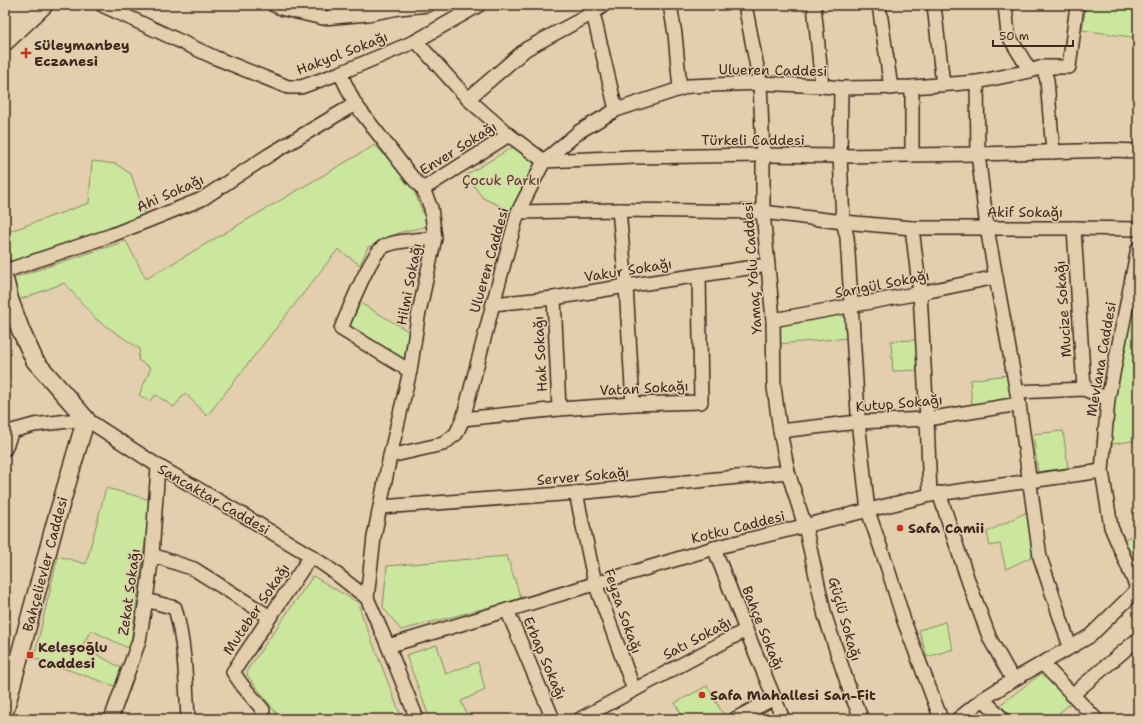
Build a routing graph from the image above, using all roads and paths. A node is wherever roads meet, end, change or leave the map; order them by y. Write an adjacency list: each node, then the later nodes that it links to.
1 (23, 5): 16 (main road)
2 (44, 5): 18 (main road)
3 (102, 5): 20 (street, Hakyol Sokağı)
4 (274, 5): 5 (street)
5 (424, 5)
6 (480, 5): 17 (street, Hakyol Sokağı)
7 (604, 5): 15 (street)
8 (670, 5): 28 (street)
9 (746, 5): 22 (street, Yamaç Yolu Caddesi)
10 (814, 5): 24 (street)
11 (879, 5): 27 (street)
12 (934, 5): 23 (street)
13 (1005, 5): 19 (street)
14 (1077, 5): 19 (street, Ulueren Caddesi)
15 (593, 13): 29 (street); 31 (street)
16 (5, 22)
17 (416, 41): 20 (street, Hakyol Sokağı); 29 (street)
18 (5, 42)
19 (1036, 69): 21 (street, Ulueren Caddesi); 34 (street)
20 (340, 73): 30 (street, Hilmi Sokağı)
21 (977, 82): 23 (street, Ulueren Caddesi); 35 (street)
22 (760, 84): 24 (street, Ulueren Caddesi); 28 (street, Ulueren Caddesi); 36 (street, Yamaç Yolu Caddesi)
23 (943, 85): 25 (street, Ulueren Caddesi)
24 (822, 86): 26 (street, Ulueren Caddesi)
25 (912, 87): 27 (street, Ulueren Caddesi); 37 (street)
26 (841, 88): 27 (street, Ulueren Caddesi); 38 (street)
27 (890, 88)
28 (680, 89): 31 (street, Ulueren Caddesi)
29 (468, 99): 32 (street)
30 (355, 104): 40 (street, Hilmi Sokağı); 52 (street, Ahi Sokağı)
31 (616, 110): 39 (street, Ulueren Caddesi)
32 (509, 135): 39 (street); 40 (street, Enver Sokağı)
33 (1138, 151): 34 (street, Türkeli Caddesi)
34 (1053, 152): 35 (street, Türkeli Caddesi)
35 (978, 154): 37 (street, Türkeli Caddesi); 46 (street)
36 (763, 155): 38 (street, Türkeli Caddesi); 39 (street, Türkeli Caddesi); 43 (street, Yamaç Yolu Caddesi)
37 (912, 155): 38 (street, Türkeli Caddesi)
38 (840, 156): 44 (street)
39 (544, 161): 42 (street, Ulueren Caddesi)
40 (423, 189): 49 (street, Hilmi Sokağı)
41 (619, 210): 42 (street, Akif Sokağı); 43 (street, Akif Sokağı); 56 (street)
42 (518, 212): 59 (street, Ulueren Caddesi)
43 (763, 212): 44 (street, Akif Sokağı); 51 (street, Yamaç Yolu Caddesi)
44 (843, 222): 45 (street, Akif Sokağı); 60 (street)
45 (912, 228): 46 (street, Akif Sokağı); 57 (street)
46 (987, 228): 47 (street, Akif Sokağı); 54 (street)
47 (1074, 228): 48 (street, Akif Sokağı); 63 (street, Mucize Sokağı)
48 (1138, 228)
49 (435, 238): 62 (street, Hilmi Sokağı); 62 (street)
50 (1138, 248): 65 (street, Mevlana Caddesi)
51 (768, 265): 53 (street, Vakur Sokağı); 61 (street, Yamaç Yolu Caddesi)
52 (5, 271)
53 (699, 275): 56 (street, Vakur Sokağı); 66 (street, Vatan Sokağı)
54 (996, 277): 57 (street, Sarıgül Sokağı); 64 (street)
55 (5, 281): 68 (main road, Sancaktar Caddesi)
56 (626, 286): 58 (street, Vakur Sokağı); 66 (street)
57 (920, 293): 60 (street, Sarıgül Sokağı); 70 (street)
58 (554, 298): 59 (street, Vakur Sokağı); 67 (street, Hak Sokağı)
59 (493, 304): 69 (street, Ulueren Caddesi)
60 (851, 306): 61 (street, Sarıgül Sokağı); 71 (street)
61 (773, 320): 72 (street, Yamaç Yolu Caddesi)
62 (410, 371): 74 (street, Hilmi Sokağı)
63 (1084, 389): 64 (street, Kutup Sokağı); 65 (street, Kutup Sokağı)
64 (1018, 398): 70 (street, Kutup Sokağı); 78 (street)
65 (1108, 399): 76 (street, Mevlana Caddesi)
66 (633, 404): 67 (street, Vatan Sokağı)
67 (559, 409): 69 (street, Vatan Sokağı)
68 (86, 419): 73 (street); 75 (street, Sancaktar Caddesi); 103 (main road, Bahçelievler Caddesi)
69 (463, 419): 74 (street, Ulueren Caddesi)
70 (927, 419): 71 (street, Kutup Sokağı); 80 (street)
71 (858, 422): 72 (street, Kutup Sokağı); 82 (street)
72 (780, 431): 77 (street, Yamaç Yolu Caddesi)
73 (5, 449)
74 (390, 456): 81 (street)
75 (158, 466): 85 (street, Zekat Sokağı); 86 (street, Sancaktar Caddesi)
76 (1102, 471): 78 (street, Kotku Caddesi); 88 (street, Mevlana Caddesi)
77 (788, 472): 79 (street, Server Sokağı); 83 (street, Yamaç Yolu Caddesi)
78 (1029, 481): 80 (street, Kotku Caddesi); 96 (street)
79 (576, 494): 81 (street, Server Sokağı); 87 (street, Feyza Sokağı)
80 (934, 494): 82 (street, Kotku Caddesi); 98 (street)
81 (380, 507): 89 (street)
82 (868, 510): 83 (street, Kotku Caddesi); 113 (street)
83 (805, 526): 84 (street, Kotku Caddesi); 112 (street, Güçlü Sokağı)
84 (714, 548): 87 (street, Kotku Caddesi); 93 (street, Bahçe Sokağı)
85 (152, 555): 90 (street, Zekat Sokağı); 92 (street)
86 (311, 556): 89 (street, Sancaktar Caddesi); 92 (street, Muteber Sokağı)
87 (595, 583): 91 (street, Kotku Caddesi); 99 (street, Feyza Sokağı)
88 (1138, 590): 96 (street)
89 (368, 598): 95 (street)
90 (146, 600): 104 (street, Zekat Sokağı); 105 (street)
91 (507, 610): 95 (street, Kotku Caddesi); 108 (street, Erbap Sokağı)
92 (270, 617): 106 (street, Muteber Sokağı)
93 (746, 630): 99 (street, Satı Sokağı); 101 (street, Bahçe Sokağı)
94 (1138, 639): 100 (street)
95 (388, 646): 107 (street)
96 (1070, 647): 97 (street)
97 (1042, 663): 98 (street); 100 (street)
98 (1013, 680): 102 (street)
99 (634, 690): 109 (street, Satı Sokağı)
100 (1072, 695): 116 (street)
101 (774, 698): 110 (street); 111 (street, Bahçe Sokağı)
102 (984, 699): 114 (street); 115 (street)
103 (5, 710)
104 (110, 719)
105 (188, 719)
106 (261, 719)
107 (417, 719)
108 (553, 719)
109 (580, 719)
110 (735, 719)
111 (783, 719)
112 (862, 719)
113 (941, 719)
114 (958, 719)
115 (1002, 719)
116 (1096, 719)

